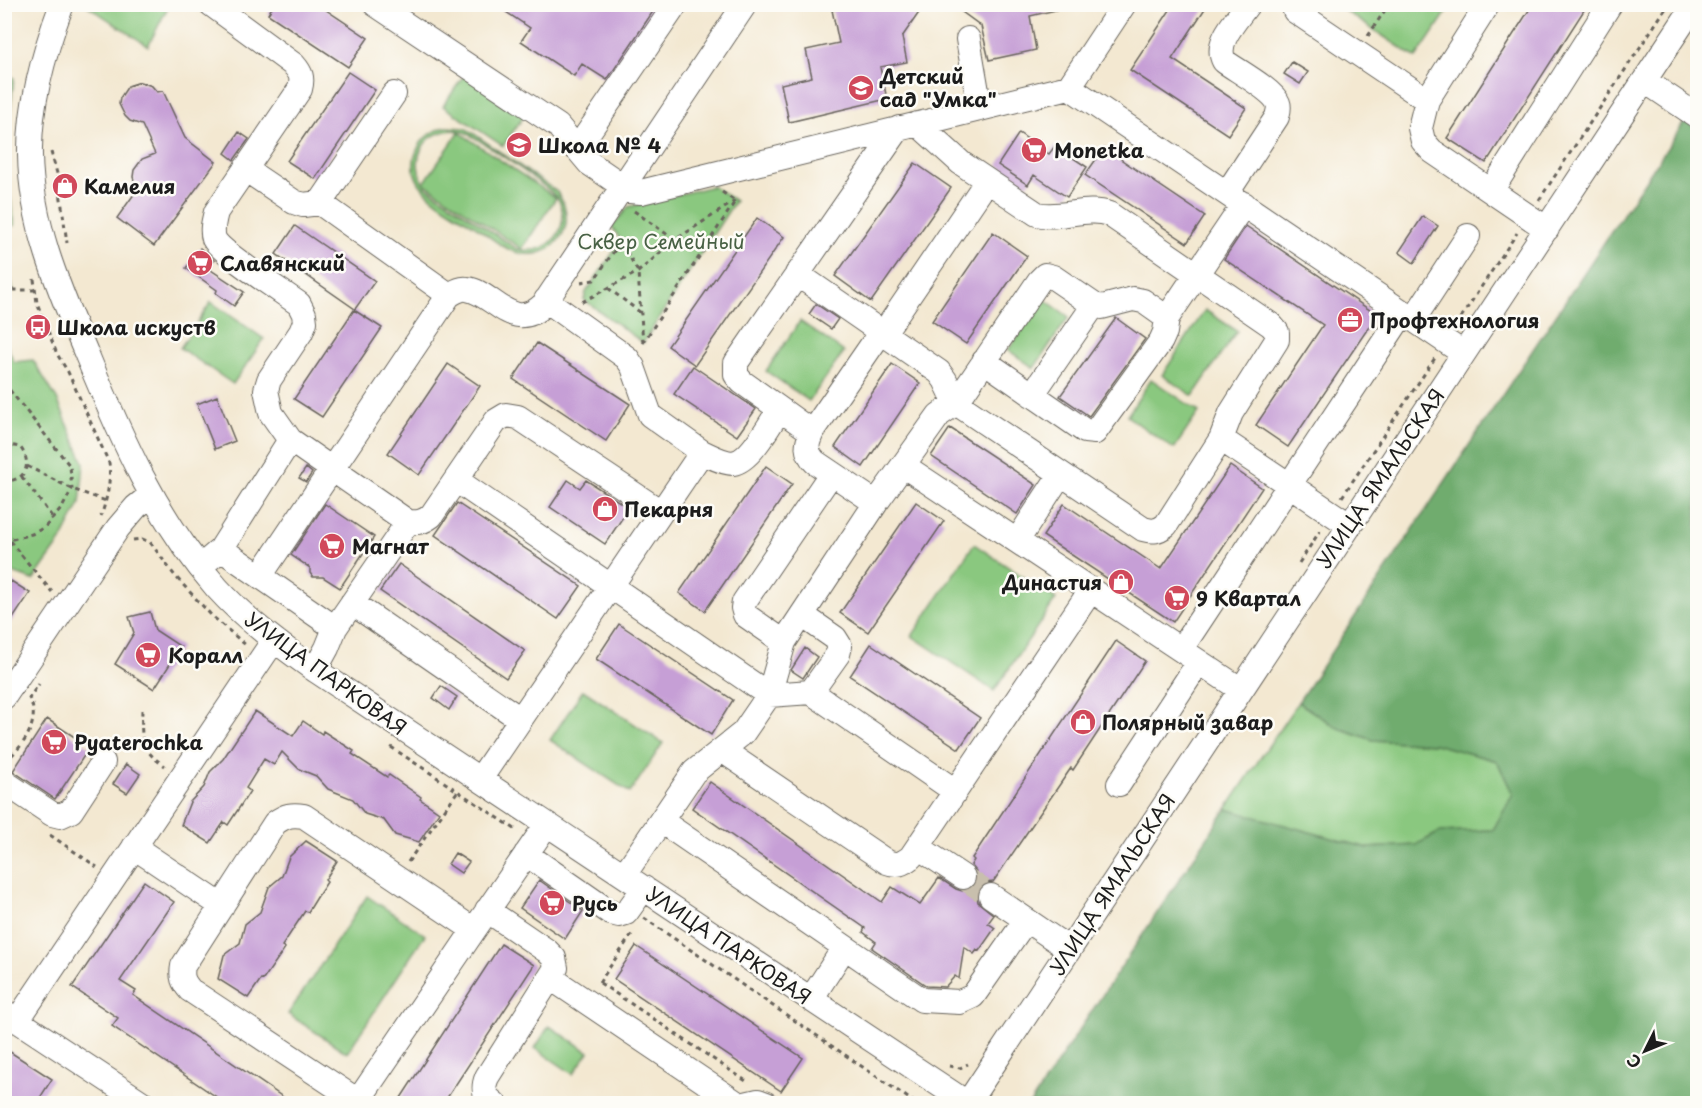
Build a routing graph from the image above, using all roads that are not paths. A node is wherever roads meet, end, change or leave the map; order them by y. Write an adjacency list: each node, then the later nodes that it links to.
1 (211, 4): 21 (street)
2 (375, 4): 20 (street)
3 (676, 4): 20 (street)
4 (745, 4): 24 (street)
5 (1124, 4): 14 (street)
6 (1248, 4): 25 (street)
7 (1610, 4): 23 (street)
8 (1483, 6): 16 (street)
9 (57, 7): 52 (street, УЛИЦА ПАРКОВАЯ)
10 (1293, 7): 16 (street)
11 (1691, 11): 13 (street, УЛИЦА ЯМАЛЬСКАЯ)
12 (968, 39): 17 (street)
13 (1645, 81): 18 (street); 27 (street, УЛИЦА ЯМАЛЬСКАЯ)
14 (1069, 87): 17 (street); 25 (street)
15 (394, 94): 26 (street)
16 (1427, 100): 23 (street)
17 (980, 109): 19 (street)
18 (1697, 117)
19 (908, 126): 22 (street); 24 (street); 29 (street)
20 (577, 149): 24 (street)
21 (245, 169): 26 (street); 44 (street)
22 (987, 181): 30 (street); 36 (street)
23 (1491, 191): 27 (street)
24 (625, 196): 32 (street)
25 (1235, 198): 30 (street); 34 (street)
26 (320, 203): 31 (street)
27 (1538, 222): 37 (street, УЛИЦА ЯМАЛЬСКАЯ)
28 (1468, 237): 34 (street)
29 (797, 274): 36 (street); 41 (street)
30 (1197, 274): 35 (street); 43 (street)
31 (449, 295): 32 (street); 47 (street)
32 (546, 300): 45 (street)
33 (1094, 305): 35 (street); 38 (street); 39 (street)
34 (1408, 316): 37 (street); 51 (street)
35 (1167, 318): 39 (street)
36 (882, 333): 40 (street); 42 (street)
37 (1454, 347): 55 (street, УЛИЦА ЯМАЛЬСКАЯ)
38 (984, 361): 39 (street); 40 (street)
39 (1032, 395)
40 (956, 403): 46 (street); 49 (street)
41 (779, 410): 42 (street); 45 (street)
42 (812, 432): 48 (street)
43 (1221, 439): 49 (street); 51 (street)
44 (290, 440): 47 (street); 58 (street)
45 (702, 452): 54 (street)
46 (904, 466): 53 (street); 57 (street)
47 (332, 469): 56 (street); 60 (street)
48 (831, 474): 53 (street); 67 (street)
49 (1060, 475): 57 (street)
50 (456, 480): 54 (street); 56 (street); 61 (street)
51 (1290, 484): 55 (street); 68 (street)
52 (151, 495): 59 (street, УЛИЦА ПАРКОВАЯ); 73 (street)
53 (876, 504): 64 (street)
54 (661, 512): 61 (street)
55 (1341, 519): 70 (street, УЛИЦА ЯМАЛЬСКАЯ)
56 (408, 522): 63 (street)
57 (1017, 541): 62 (street)
58 (221, 549): 59 (street); 60 (street)
59 (200, 567): 66 (street, УЛИЦА ПАРКОВАЯ)
60 (260, 576): 65 (street)
61 (610, 587): 72 (street); 74 (street)
62 (1091, 590): 68 (street); 80 (street)
63 (352, 603): 65 (street); 74 (street)
64 (802, 615): 67 (street); 71 (street)
65 (335, 628): 69 (street)
66 (274, 640): 69 (street, УЛИЦА ПАРКОВАЯ); 83 (street)
67 (784, 642): 72 (street)
68 (1190, 656): 70 (street); 79 (street)
69 (315, 670): 77 (street, УЛИЦА ПАРКОВАЯ)
70 (1240, 689): 93 (street, УЛИЦА ЯМАЛЬСКАЯ)
71 (811, 692): 72 (street); 80 (street)
72 (769, 695): 75 (street)
73 (4, 697)
74 (520, 719): 77 (street)
75 (722, 750): 81 (street); 84 (street)
76 (103, 762): 78 (street)
77 (480, 779): 82 (street, УЛИЦА ПАРКОВАЯ)
78 (4, 782)
79 (1119, 784)
80 (955, 791): 84 (street)
81 (660, 822): 86 (street); 92 (street)
82 (535, 840): 86 (street, УЛИЦА ПАРКОВАЯ); 86 (street); 89 (street)
83 (134, 847): 88 (street); 96 (street)
84 (918, 847): 85 (street)
85 (963, 877)
86 (634, 882): 95 (street, УЛИЦА ПАРКОВАЯ)
87 (991, 896): 90 (street)
88 (222, 906): 91 (street); 91 (street)
89 (488, 910): 91 (street); 94 (street)
90 (1026, 920): 92 (street); 93 (street)
91 (474, 930)
92 (844, 948): 95 (street)
93 (1069, 949): 98 (street, УЛИЦА ЯМАЛЬСКАЯ)
94 (551, 978): 97 (street); 100 (street)
95 (811, 999): 98 (street, УЛИЦА ПАРКОВАЯ)
96 (11, 1017): 99 (street)
97 (750, 1099)
98 (967, 1103)
99 (144, 1104)
100 (495, 1104)

